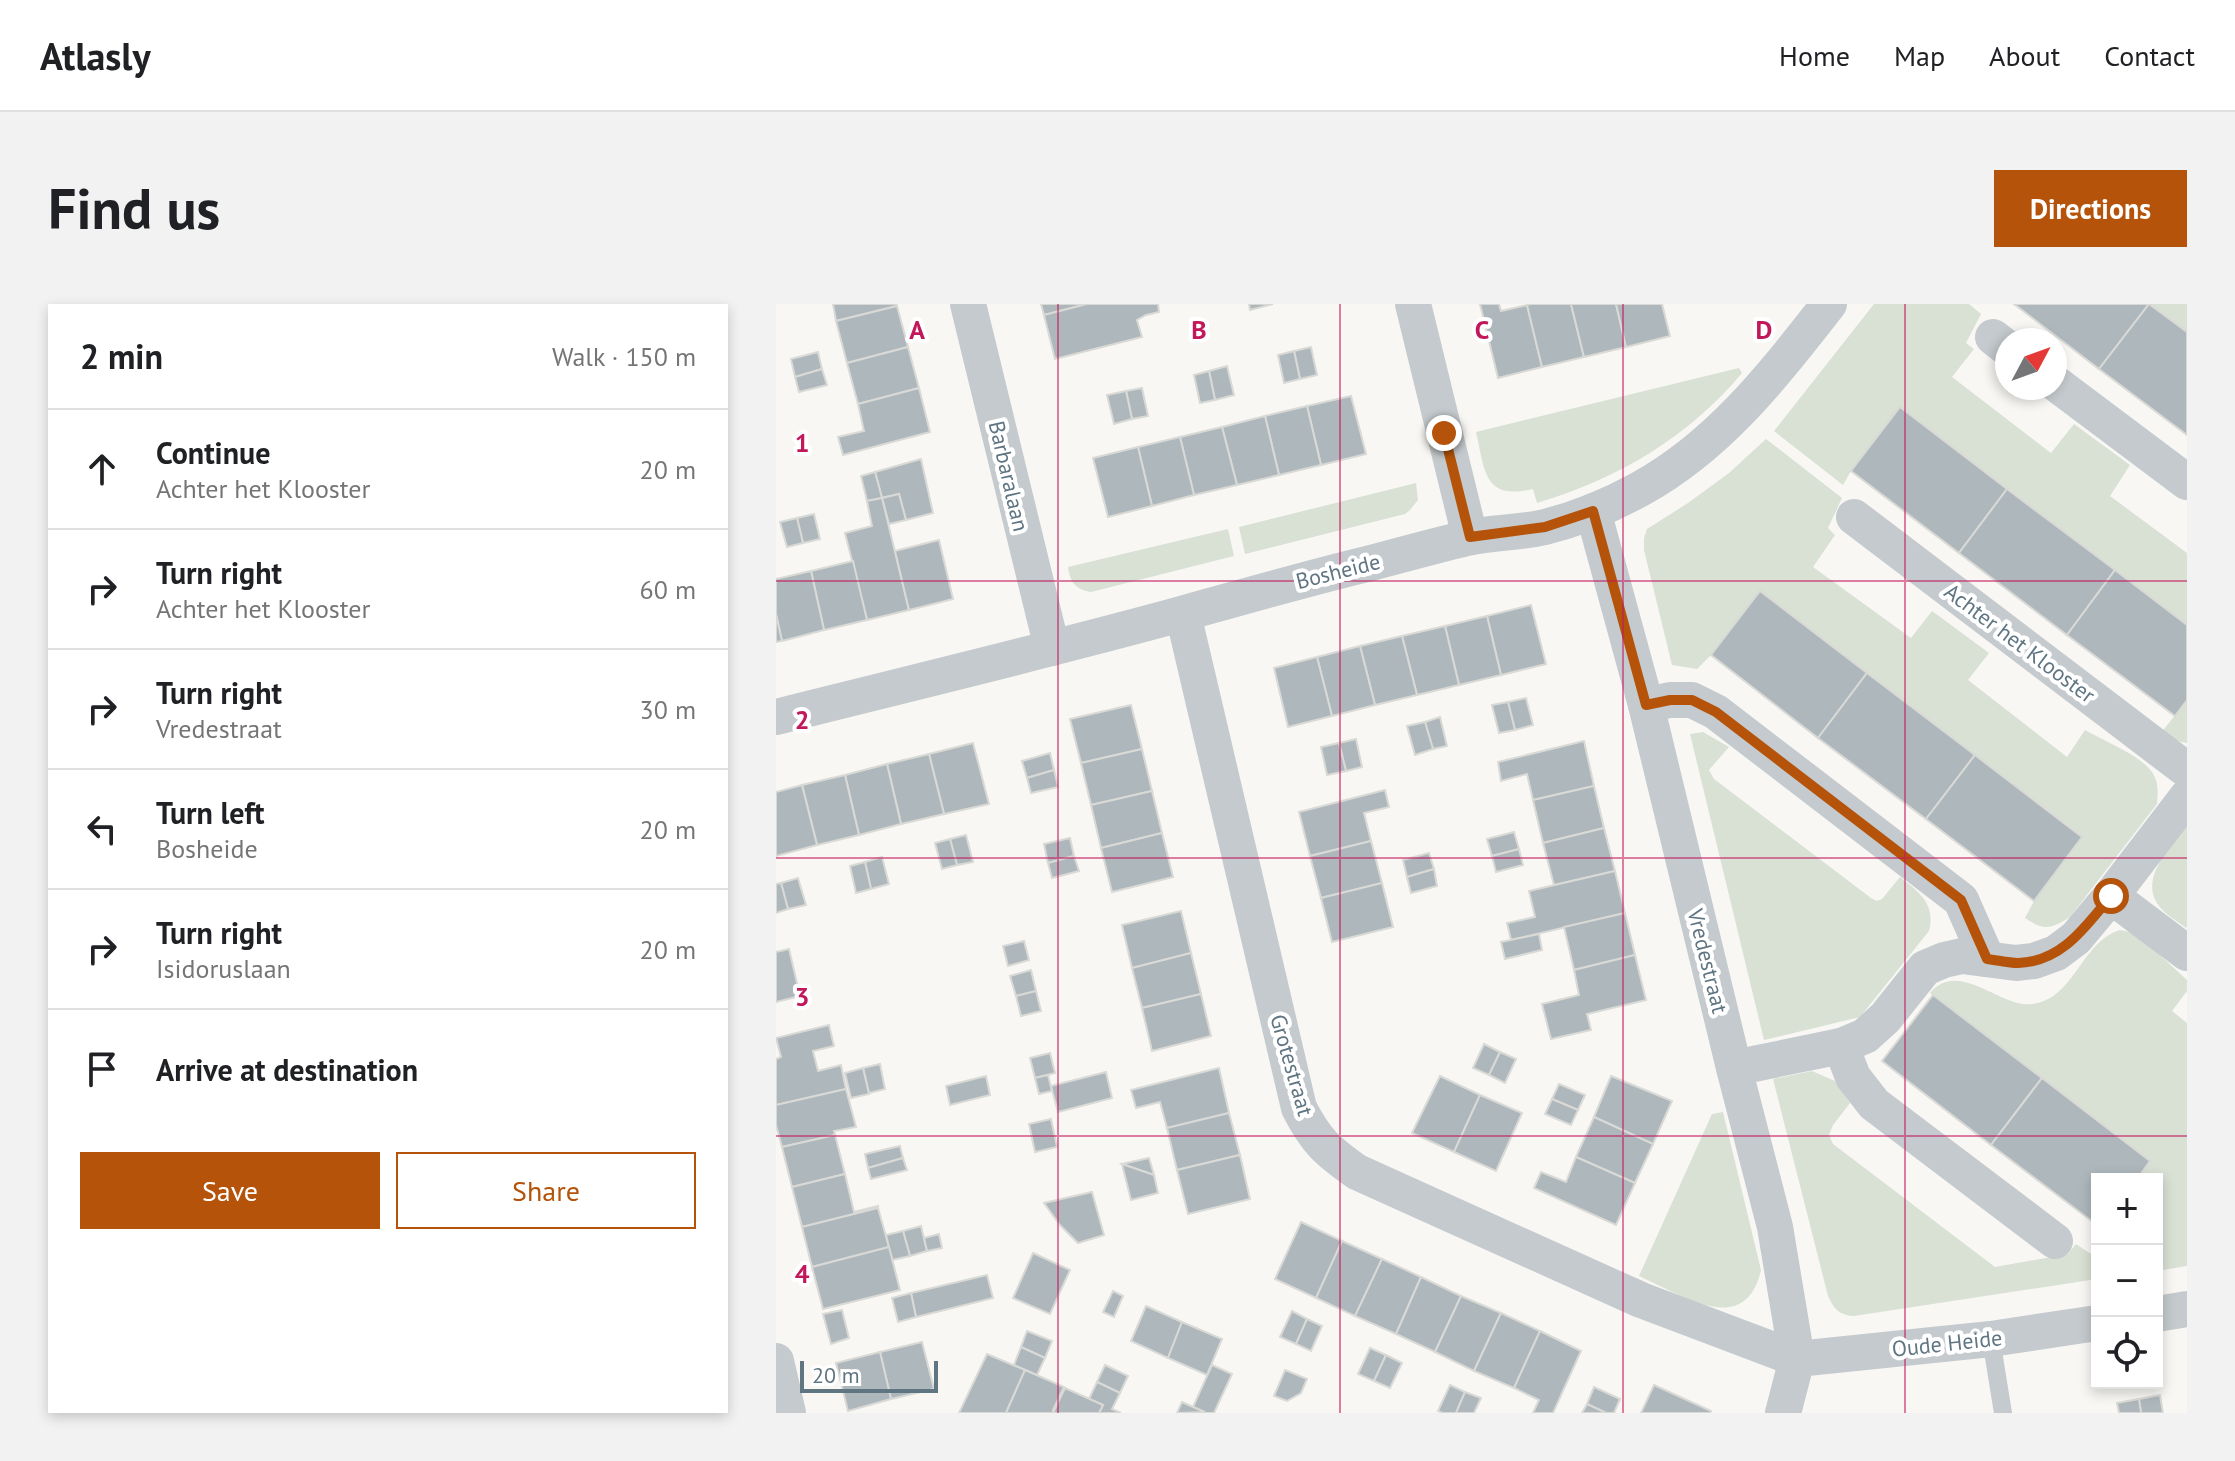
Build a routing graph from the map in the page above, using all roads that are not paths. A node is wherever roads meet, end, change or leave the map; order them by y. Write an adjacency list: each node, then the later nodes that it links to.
1 (968, 304): 10 (street, Barbaralaan)
2 (1413, 304): 8 (street)
3 (1829, 304): 6 (street, Bosheide)
4 (2067, 392): 5 (street)
5 (2187, 482)
6 (1593, 511): 8 (street, Bosheide); 11 (street, Vredestraat)
7 (1854, 517): 13 (street, Achter het Klooster)
8 (1470, 537): 9 (street, Bosheide)
9 (1183, 614): 10 (street, Bosheide); 25 (street, Grotestraat)
10 (1052, 648): 12 (street, Bosheide)
11 (1646, 705): 17 (street); 19 (street, Vredestraat)
12 (776, 717)
13 (2187, 770)
14 (2187, 797): 15 (street)
15 (2111, 896): 16 (street); 17 (street)
16 (2187, 953)
17 (1987, 959): 18 (street)
18 (1841, 1046): 19 (street); 20 (street)
19 (1734, 1068): 25 (street, Vredestraat)
20 (2055, 1241)
21 (2187, 1309): 22 (street)
22 (2163, 1313)
23 (2091, 1324): 24 (street, Oude Heide)
24 (1991, 1339): 25 (street, Oude Heide); 29 (lane)
25 (1797, 1359): 28 (street, Vredestraat)
26 (776, 1361): 27 (street)
27 (788, 1413)
28 (1783, 1413)
29 (2003, 1413)

